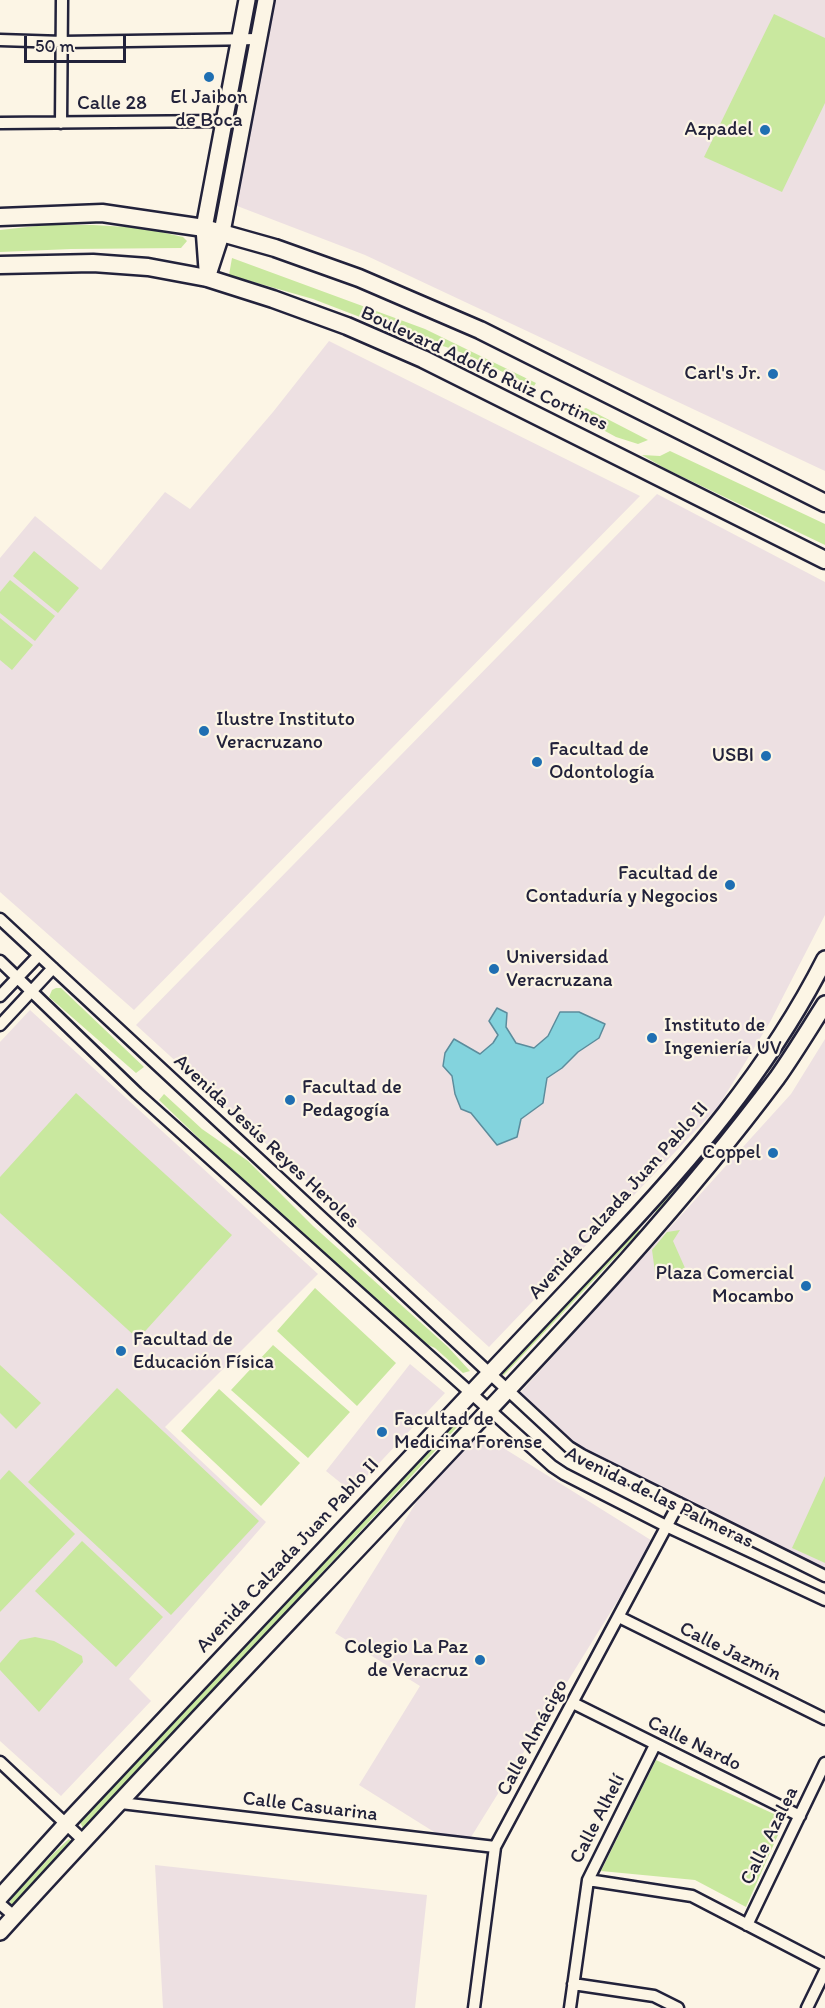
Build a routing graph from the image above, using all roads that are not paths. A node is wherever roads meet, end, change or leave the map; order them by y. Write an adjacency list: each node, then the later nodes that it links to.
1 (62, 0): 7 (street)
2 (247, 0): 6 (main road)
3 (266, 0): 4 (main road)
4 (258, 39): 6 (street); 13 (main road)
5 (0, 40): 7 (street)
6 (240, 40): 7 (street); 8 (main road)
7 (63, 42): 10 (street)
8 (225, 121): 10 (street, Calle 28); 12 (main road)
9 (0, 123): 10 (street, Calle 28)
10 (61, 123)
11 (0, 217): 12 (main road, Boulevard Adolfo Ruiz Cortines)
12 (204, 228): 13 (main road, Boulevard Adolfo Ruiz Cortines); 15 (main road)
13 (222, 232): 15 (main road); 16 (main road, Boulevard Adolfo Ruiz Cortines)
14 (0, 265): 15 (main road, Boulevard Adolfo Ruiz Cortines)
15 (207, 278): 17 (main road, Boulevard Adolfo Ruiz Cortines)
16 (825, 503)
17 (825, 560)
18 (0, 919): 19 (street, Avenida Jesús Reyes Heroles)
19 (39, 955): 22 (street, Avenida Jesús Reyes Heroles); 23 (street)
20 (825, 959): 24 (main road, Avenida Calzada Juan Pablo II)
21 (0, 962): 23 (street)
22 (53, 968): 25 (street); 31 (street, Avenida Jesús Reyes Heroles)
23 (17, 978): 25 (street); 26 (street)
24 (819, 986): 29 (main road, Avenida Calzada Juan Pablo II)
25 (31, 992): 28 (street); 33 (street)
26 (0, 996)
27 (825, 1004): 30 (main road, Avenida Calzada Juan Pablo II)
28 (0, 1025)
29 (639, 1215): 30 (main road); 31 (main road, Avenida Calzada Juan Pablo II)
30 (655, 1227): 32 (main road, Avenida Calzada Juan Pablo II)
31 (489, 1374): 32 (street, Avenida Jesús Reyes Heroles); 33 (main road, Avenida Calzada Juan Pablo II)
32 (508, 1391): 34 (main road, Avenida Calzada Juan Pablo II); 35 (street, Avenida de las Palmeras)
33 (472, 1392): 34 (street); 47 (main road, Avenida Calzada Juan Pablo II)
34 (490, 1409): 36 (street, Avenida de las Palmeras); 45 (main road, Avenida Calzada Juan Pablo II)
35 (679, 1503): 36 (street, Calle Almácigo); 37 (street, Avenida de las Palmeras)
36 (666, 1526): 38 (street, Avenida de las Palmeras); 39 (street, Calle Almácigo)
37 (825, 1576)
38 (825, 1600)
39 (619, 1617): 40 (street, Calle Almácigo); 41 (street, Calle Jazmín)
40 (573, 1703): 42 (street, Calle Nardo); 49 (street, Calle Almácigo)
41 (825, 1719)
42 (655, 1745): 46 (street, Calle Nardo); 50 (street, Calle Alhelí)
43 (0, 1762): 47 (street)
44 (825, 1763): 46 (street, Calle Azalea)
45 (120, 1803): 48 (main road, Avenida Calzada Juan Pablo II); 49 (street, Calle Casuarina)
46 (800, 1816): 54 (street, Calle Azalea)
47 (66, 1824): 48 (street); 51 (main road, Avenida Calzada Juan Pablo II)
48 (83, 1840): 53 (main road, Avenida Calzada Juan Pablo II)
49 (495, 1847): 59 (street, Calle Almácigo)
50 (588, 1880): 54 (street); 58 (street, Calle Alhelí)
51 (0, 1897)
52 (0, 1904): 53 (street)
53 (14, 1916): 55 (main road, Avenida Calzada Juan Pablo II)
54 (747, 1925): 56 (street)
55 (0, 1932)
56 (825, 1965)
57 (825, 1971): 62 (street)
58 (573, 1984): 60 (street, Calle Alhelí); 61 (street)
59 (474, 2008)
60 (570, 2008)
61 (678, 2008)
62 (807, 2008)

